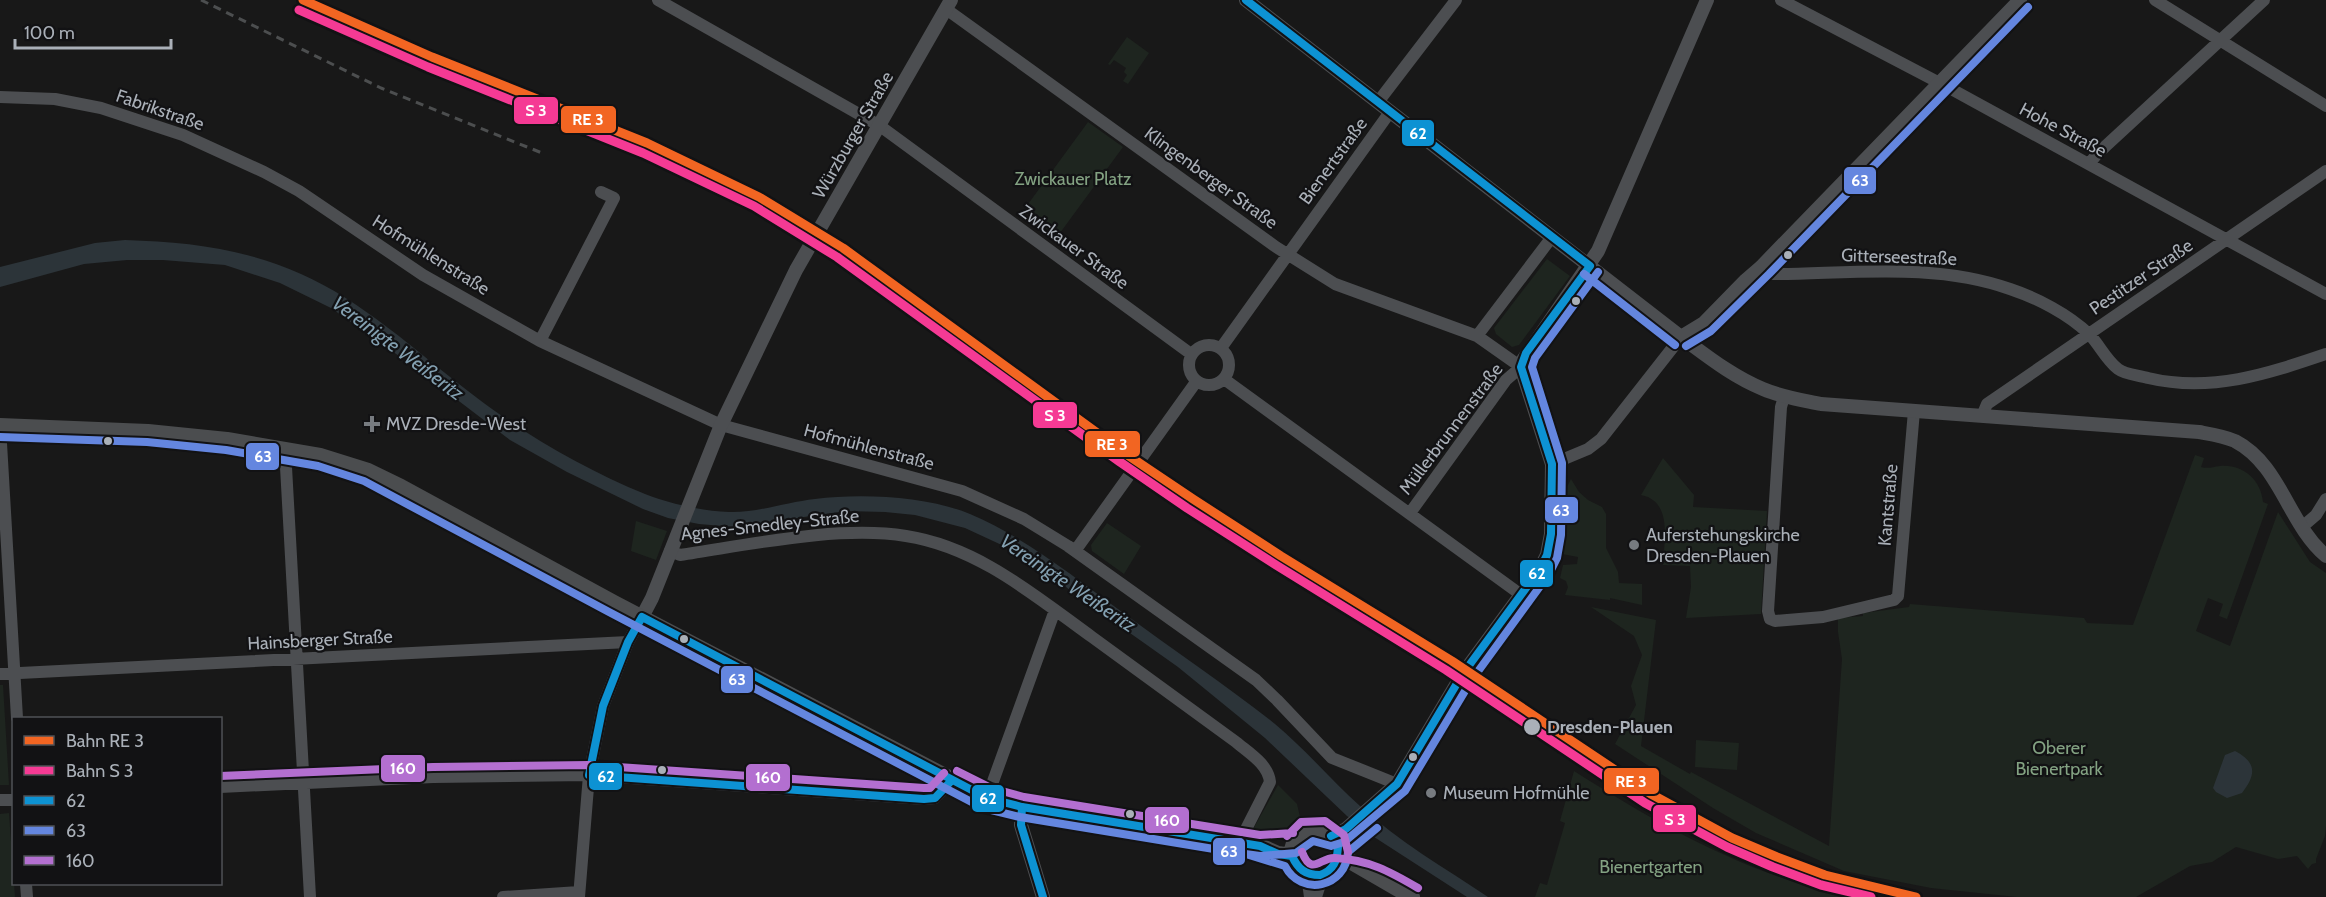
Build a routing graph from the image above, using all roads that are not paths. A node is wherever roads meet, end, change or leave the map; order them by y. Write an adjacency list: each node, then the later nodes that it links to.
1 (658, 0): 16 (street, Zwickauer Straße)
2 (1246, 0): 13 (street)
3 (1456, 0): 13 (street, Bienertstraße)
4 (1707, 0): 24 (street)
5 (1781, 0): 11 (street, Hohe Straße)
6 (2019, 0): 11 (street)
7 (2155, 0): 10 (street)
8 (2264, 0): 10 (street)
9 (948, 4): 16 (street, Würzburger Straße); 23 (street, Klingenberger Straße)
10 (2220, 40): 14 (street); 17 (street)
11 (1939, 83): 17 (street, Hohe Straße); 25 (street)
12 (0, 97): 19 (street, Fabrikstraße)
13 (1378, 102): 15 (street)
14 (2326, 106)
15 (1390, 112): 21 (street); 23 (street, Bienertstraße)
16 (879, 126): 32 (street, Zwickauer Straße); 40 (street, Würzburger Straße)
17 (2089, 164): 22 (street, Hohe Straße)
18 (2326, 171): 22 (street, Pestitzer Straße)
19 (300, 191): 30 (street, Hofmühlenstraße)
20 (601, 192): 30 (street)
21 (1552, 237): 24 (street); 28 (street)
22 (2227, 240): 26 (street, Hohe Straße); 27 (street, Pestitzer Straße)
23 (1288, 253): 28 (street, Klingenberger Straße); 31 (street, Bienertstraße)
24 (1590, 266): 29 (street); 34 (street)
25 (1761, 267): 27 (street, Gitterseestraße); 29 (street)
26 (2326, 294)
27 (2089, 334): 33 (street, Gitterseestraße); 39 (street, Pestitzer Straße)
28 (1477, 336): 34 (street, Klingenberger Straße)
29 (1681, 337): 37 (street); 43 (street)
30 (540, 341): 40 (street, Hofmühlenstraße)
31 (1221, 348): 32 (street); 35 (street)
32 (1191, 354): 36 (street)
33 (2326, 354)
34 (1521, 367): 43 (street); 45 (street, Müllerbrunnenstraße)
35 (1224, 379): 36 (street); 45 (street)
36 (1196, 382): 48 (street)
37 (1784, 397): 38 (street); 38 (street, Kantstraße)
38 (1914, 411): 39 (street)
39 (1982, 416): 46 (street)
40 (721, 425): 47 (street, Würzburger Straße); 48 (street, Hofmühlenstraße)
41 (0, 426): 42 (main road); 56 (street)
42 (288, 450): 52 (main road); 54 (street)
43 (1552, 464): 50 (street)
44 (2326, 499): 46 (street)
45 (1410, 513): 50 (street)
46 (2302, 527): 49 (street)
47 (670, 551): 51 (street, Agnes-Smedley-Straße); 52 (street, Würzburger Straße)
48 (1075, 551): 62 (street, Hofmühlenstraße)
49 (2326, 556)
50 (1520, 594): 62 (street)
51 (1055, 610): 63 (street); 65 (street, Agnes-Smedley-Straße)
52 (642, 617): 53 (street); 59 (main road)
53 (628, 642): 54 (street, Hainsberger Straße); 58 (street)
54 (297, 659): 56 (street, Hainsberger Straße); 60 (street)
55 (0, 674): 56 (street, Hainsberger Straße)
56 (14, 674): 57 (street)
57 (17, 717)
58 (589, 775): 59 (street); 60 (street); 68 (street)
59 (952, 780): 63 (main road)
60 (304, 781): 61 (street); 69 (street)
61 (222, 787)
62 (1395, 787): 67 (street)
63 (987, 798): 64 (main road)
64 (1022, 807): 65 (main road); 71 (street)
65 (1241, 838): 66 (main road)
66 (1293, 850): 67 (main road); 67 (main road)
67 (1332, 853): 72 (street); 73 (street); 74 (main road)
68 (579, 895): 70 (street)
69 (310, 897)
70 (503, 897)
71 (1043, 897)
72 (1310, 897)
73 (1316, 897)
74 (1412, 897)

